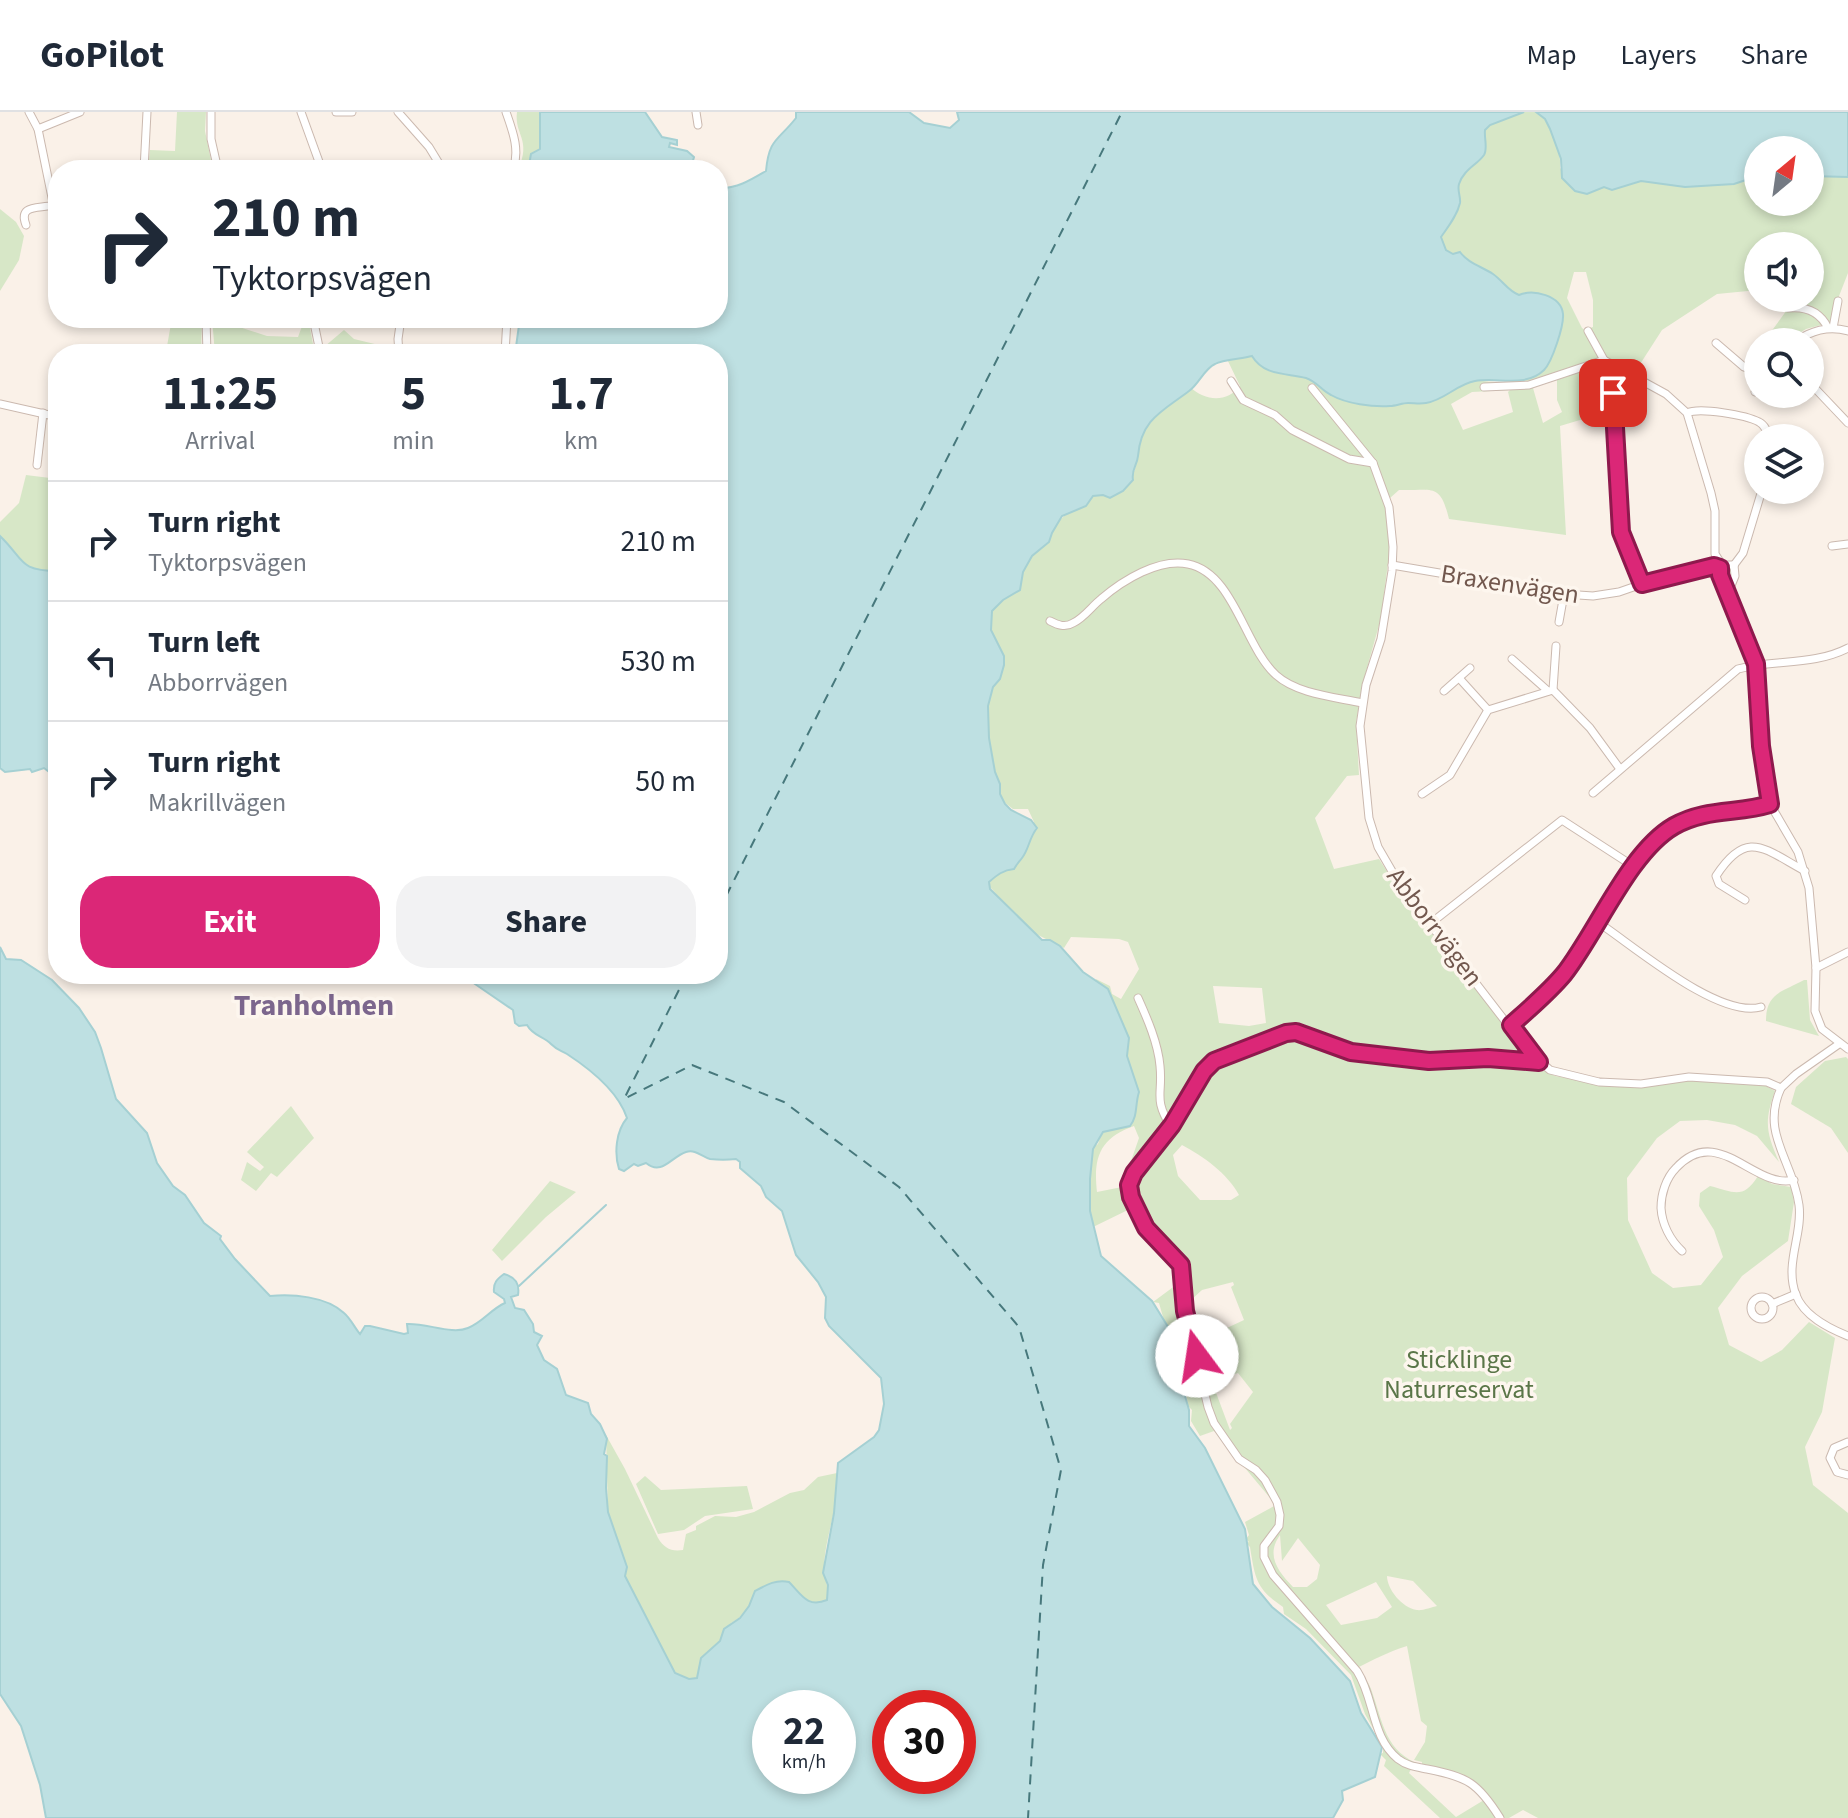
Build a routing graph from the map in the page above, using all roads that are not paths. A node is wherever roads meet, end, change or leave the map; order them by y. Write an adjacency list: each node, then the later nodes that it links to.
1 (29, 112): 12 (street)
2 (80, 112): 12 (street)
3 (147, 112): 13 (street)
4 (211, 112): 14 (street)
5 (301, 112): 15 (street)
6 (336, 112): 7 (street)
7 (352, 112)
8 (398, 112): 16 (street)
9 (506, 112): 17 (street)
10 (696, 112): 11 (street)
11 (698, 125)
12 (38, 129): 18 (street)
13 (145, 160)
14 (216, 160)
15 (318, 160)
16 (437, 160)
17 (516, 160)
18 (48, 180)
19 (48, 206): 20 (street)
20 (26, 225)
21 (1838, 301): 23 (street)
22 (1814, 312): 23 (street)
23 (1831, 328): 24 (street); 26 (street)
24 (1824, 330)
25 (1588, 331): 28 (street)
26 (1848, 331)
27 (1716, 343): 29 (street)
28 (1608, 362): 31 (street); 36 (street); 48 (street)
29 (1744, 367)
30 (1231, 381): 40 (street)
31 (1484, 387)
32 (1312, 388): 40 (street, Abborrvägen)
33 (1824, 398): 38 (street)
34 (0, 404): 35 (street)
35 (43, 413): 37 (street); 41 (street)
36 (1687, 413): 39 (street); 47 (street)
37 (48, 414)
38 (1848, 423)
39 (1760, 424)
40 (1373, 463): 45 (street, Abborrvägen)
41 (37, 465)
42 (1758, 504): 46 (street)
43 (1848, 544): 44 (street)
44 (1832, 546)
45 (1392, 565): 50 (street, Braxenvägen); 61 (street, Abborrvägen)
46 (1734, 565): 47 (street, Braxenvägen); 49 (street)
47 (1721, 567): 48 (street, Braxenvägen); 49 (street)
48 (1642, 584): 50 (street, Braxenvägen)
49 (1728, 593): 56 (street)
50 (1564, 594): 52 (street)
51 (1050, 621): 61 (street)
52 (1559, 622)
53 (1556, 646): 60 (street)
54 (1848, 648): 56 (street)
55 (1512, 659): 60 (street)
56 (1756, 664): 63 (street); 66 (street)
57 (1470, 668): 58 (street)
58 (1459, 678): 59 (street); 62 (street)
59 (1444, 691)
60 (1550, 691): 62 (street); 63 (street)
61 (1362, 703): 70 (street, Abborrvägen)
62 (1488, 710): 65 (street)
63 (1620, 769): 64 (street)
64 (1593, 793)
65 (1422, 794)
66 (1770, 804): 67 (street); 68 (street)
67 (1633, 866): 70 (street); 71 (street)
68 (1805, 871): 69 (street); 73 (street)
69 (1745, 900)
70 (1431, 923): 76 (street, Abborrvägen)
71 (1599, 923): 75 (street); 76 (street)
72 (1848, 952): 73 (street)
73 (1816, 968): 77 (street)
74 (1138, 998): 81 (street)
75 (1761, 1007)
76 (1511, 1025): 79 (street, Abborrvägen)
77 (1839, 1044): 78 (street); 80 (street)
78 (1848, 1049)
79 (1539, 1062): 80 (street); 81 (street)
80 (1781, 1088): 82 (street)
81 (1171, 1127): 89 (street)
82 (1794, 1180): 83 (street); 84 (street)
83 (1682, 1251)
84 (1796, 1294): 85 (street); 86 (street)
85 (1772, 1304)
86 (1848, 1336)
87 (1848, 1442): 88 (street)
88 (1848, 1475)
89 (1500, 1818)

